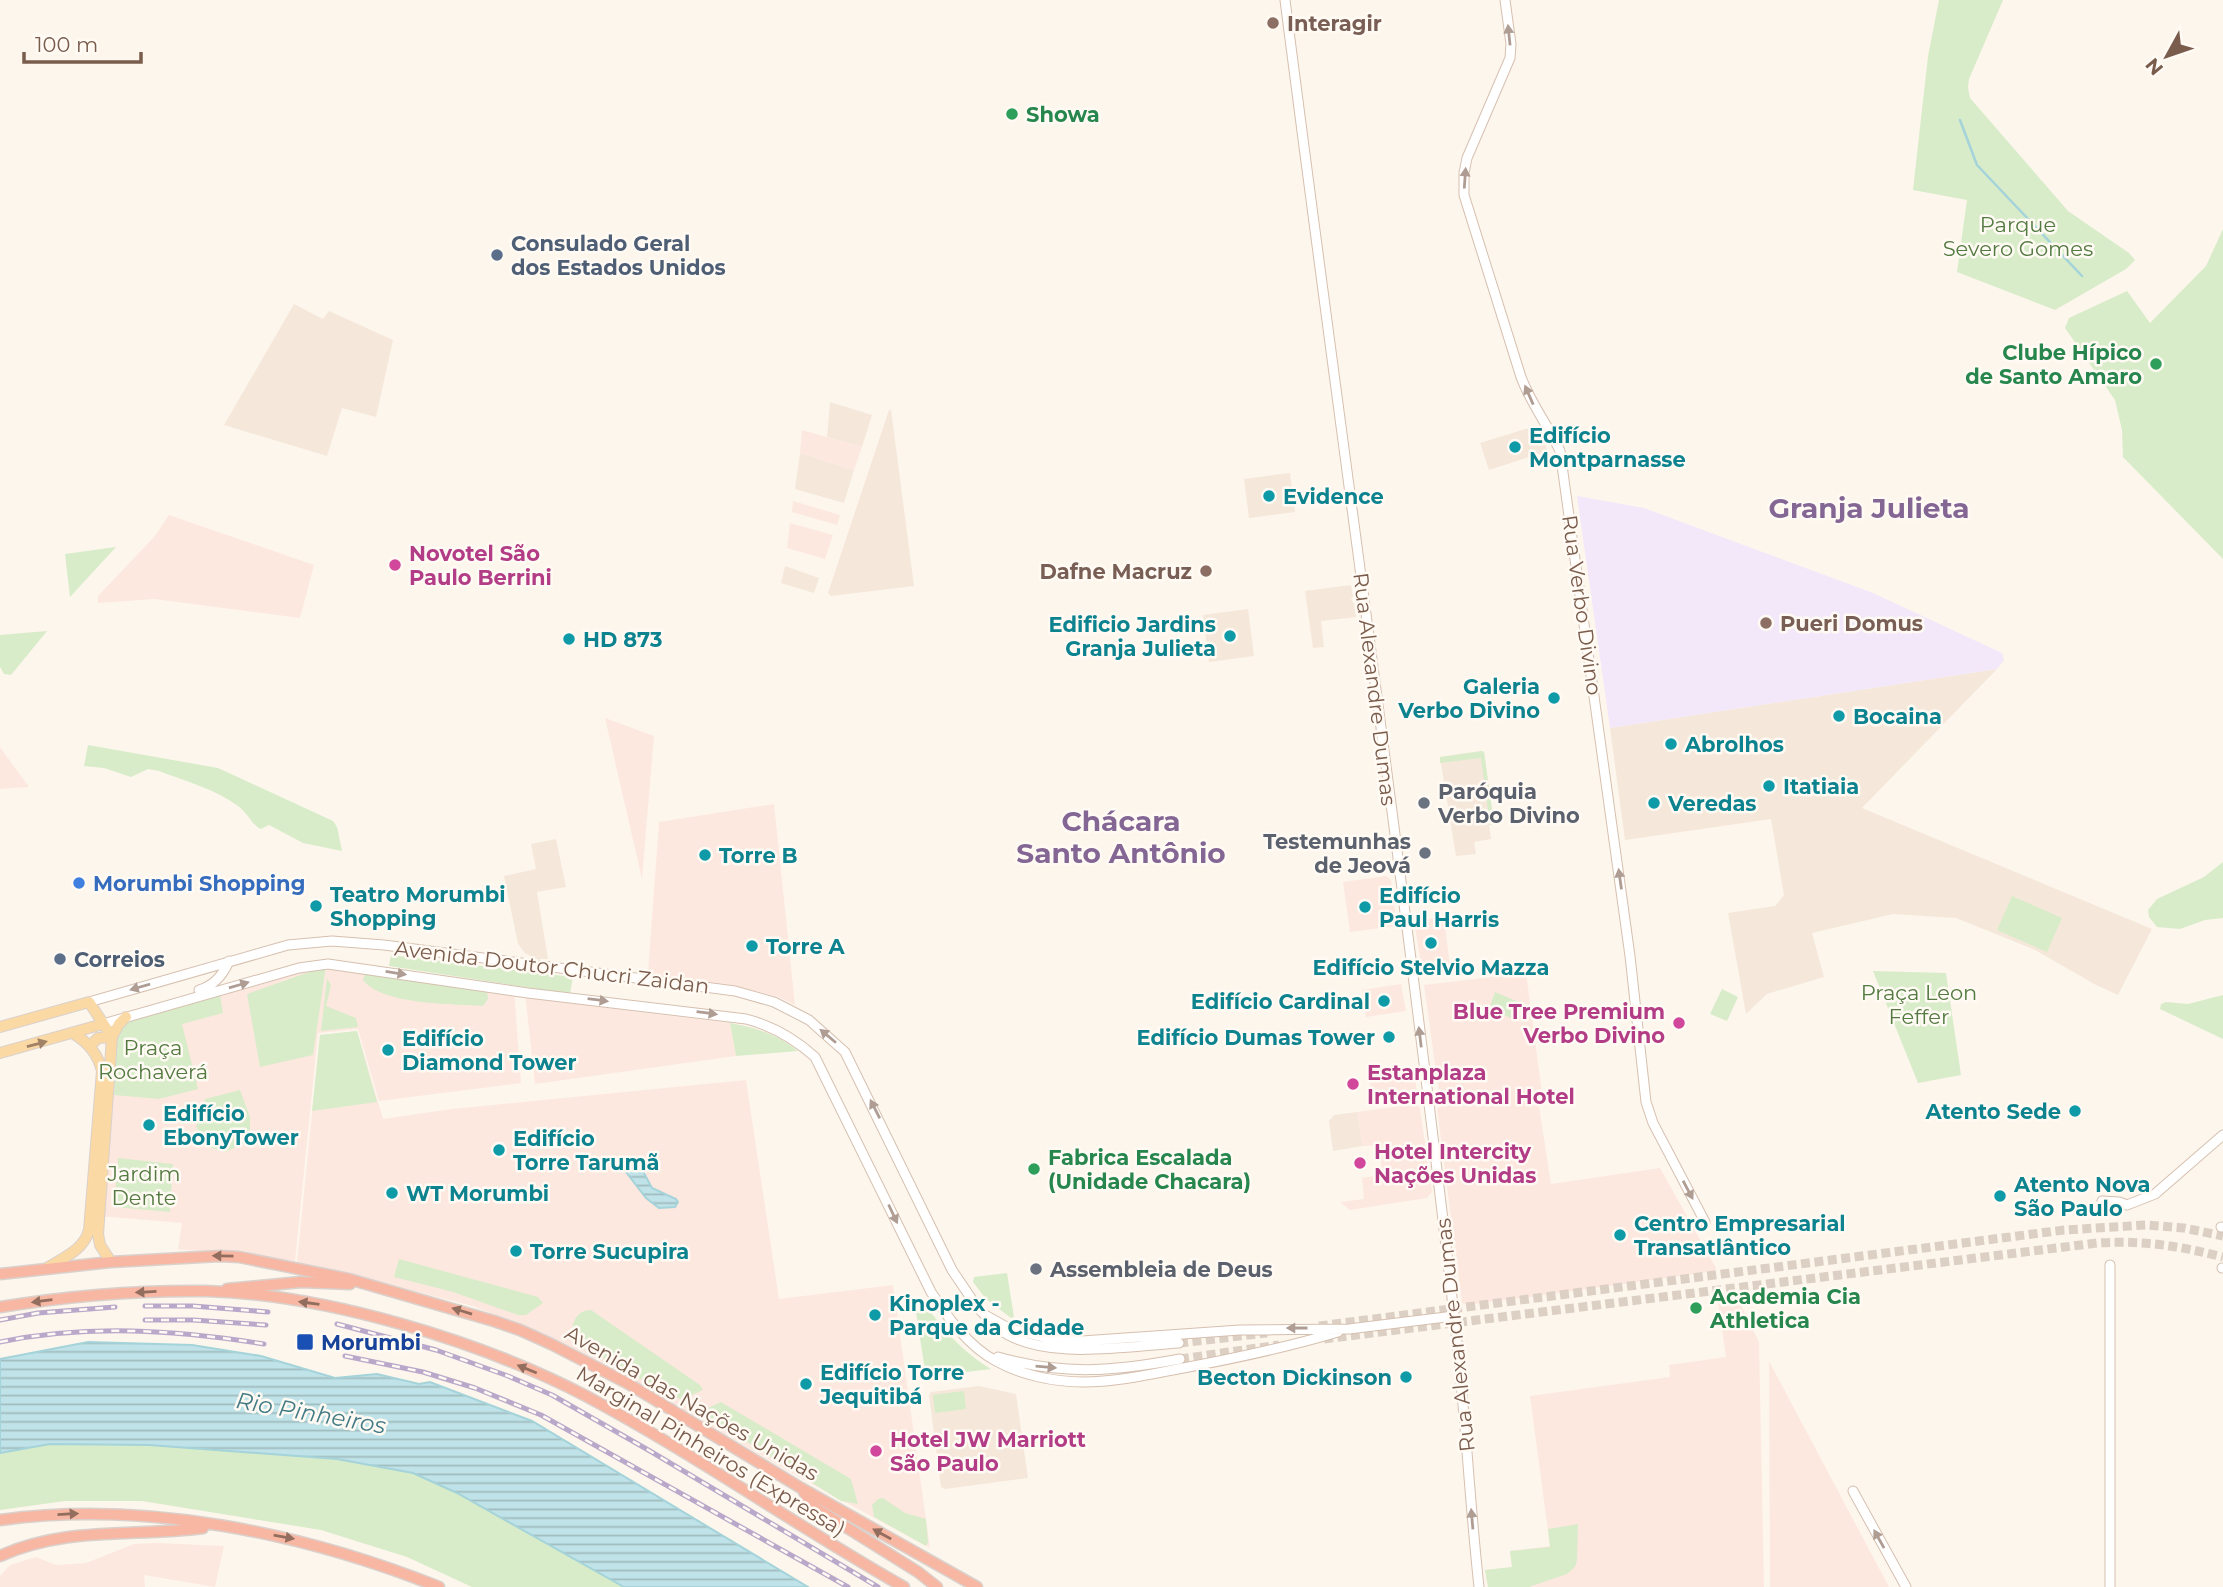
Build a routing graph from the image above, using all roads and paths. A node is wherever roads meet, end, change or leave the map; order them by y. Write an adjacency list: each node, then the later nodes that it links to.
1 (1286, 0): 24 (main road, Rua Alexandre Dumas, one-way to 1)
2 (1505, 0): 15 (main road, Rua Verbo Divino)
3 (229, 961): 4 (main road); 5 (main road, Avenida Doutor Chucri Zaidan, one-way to 5); 23 (main road, Avenida Doutor Chucri Zaidan, one-way to 3)
4 (184, 1001): 6 (main road, Avenida Doutor Chucri Zaidan); 27 (main road, Avenida Doutor Chucri Zaidan, one-way to 27)
5 (89, 1002): 7 (main road); 8 (main road, Avenida Doutor Chucri Zaidan)
6 (126, 1017): 7 (main road, Avenida Doutor Chucri Zaidan); 10 (main road)
7 (103, 1024): 9 (main road, Avenida Doutor Chucri Zaidan); 10 (main road)
8 (0, 1027)
9 (74, 1034): 11 (main road); 12 (main road, Avenida Doutor Chucri Zaidan, one-way to 9)
10 (112, 1037): 11 (main road); 16 (main road)
11 (90, 1046): 18 (main road)
12 (0, 1054)
13 (2223, 1135): 14 (main road)
14 (2102, 1201)
15 (1705, 1222)
16 (111, 1262): 18 (highway, Avenida das Nações Unidas); 20 (highway, Avenida das Nações Unidas, one-way to 16)
17 (2110, 1265): 40 (main road)
18 (47, 1268): 19 (highway, Avenida das Nações Unidas)
19 (0, 1274)
20 (371, 1285): 21 (highway); 29 (highway, Avenida das Nações Unidas, one-way to 20)
21 (208, 1291): 22 (highway, Marginal Pinheiros (Expressa), one-way to 22); 35 (highway, Marginal Pinheiros (Expressa), one-way to 21)
22 (0, 1307)
23 (985, 1315): 25 (main road, one-way to 23); 26 (main road)
24 (1454, 1316): 25 (main road); 38 (main road, Rua Alexandre Dumas, one-way to 24)
25 (1349, 1329): 27 (main road)
26 (1179, 1343)
27 (980, 1351): 28 (main road, one-way to 28)
28 (1181, 1359)
29 (801, 1488): 36 (highway); 37 (highway, Avenida das Nações Unidas, one-way to 29)
30 (1853, 1490): 39 (main road, one-way to 30)
31 (0, 1520): 32 (highway, one-way to 32)
32 (216, 1526): 33 (highway); 34 (highway, one-way to 34)
33 (0, 1556)
34 (439, 1587)
35 (904, 1587)
36 (937, 1587)
37 (977, 1587)
38 (1479, 1587)
39 (1906, 1587)
40 (2110, 1587)

